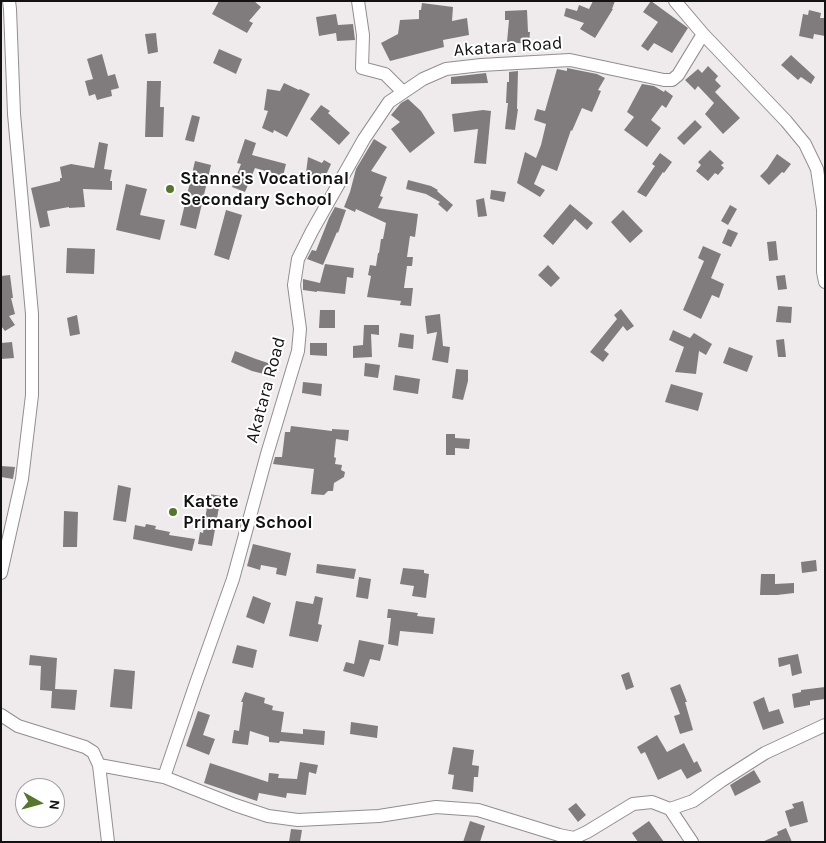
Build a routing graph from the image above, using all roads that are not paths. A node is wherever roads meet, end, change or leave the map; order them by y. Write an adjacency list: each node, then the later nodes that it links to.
1 (9, 1): 8 (street)
2 (358, 1): 5 (street)
3 (675, 1): 4 (street)
4 (703, 34): 5 (street, Akatara Road); 6 (street)
5 (403, 92): 13 (street, Akatara Road)
6 (824, 209): 7 (street)
7 (825, 282)
8 (1, 572): 9 (street)
9 (1, 580)
10 (1, 714): 12 (street)
11 (825, 725): 14 (street)
12 (99, 764): 13 (street); 15 (street)
13 (164, 777): 14 (street)
14 (670, 809): 16 (street)
15 (108, 842)
16 (692, 842)

